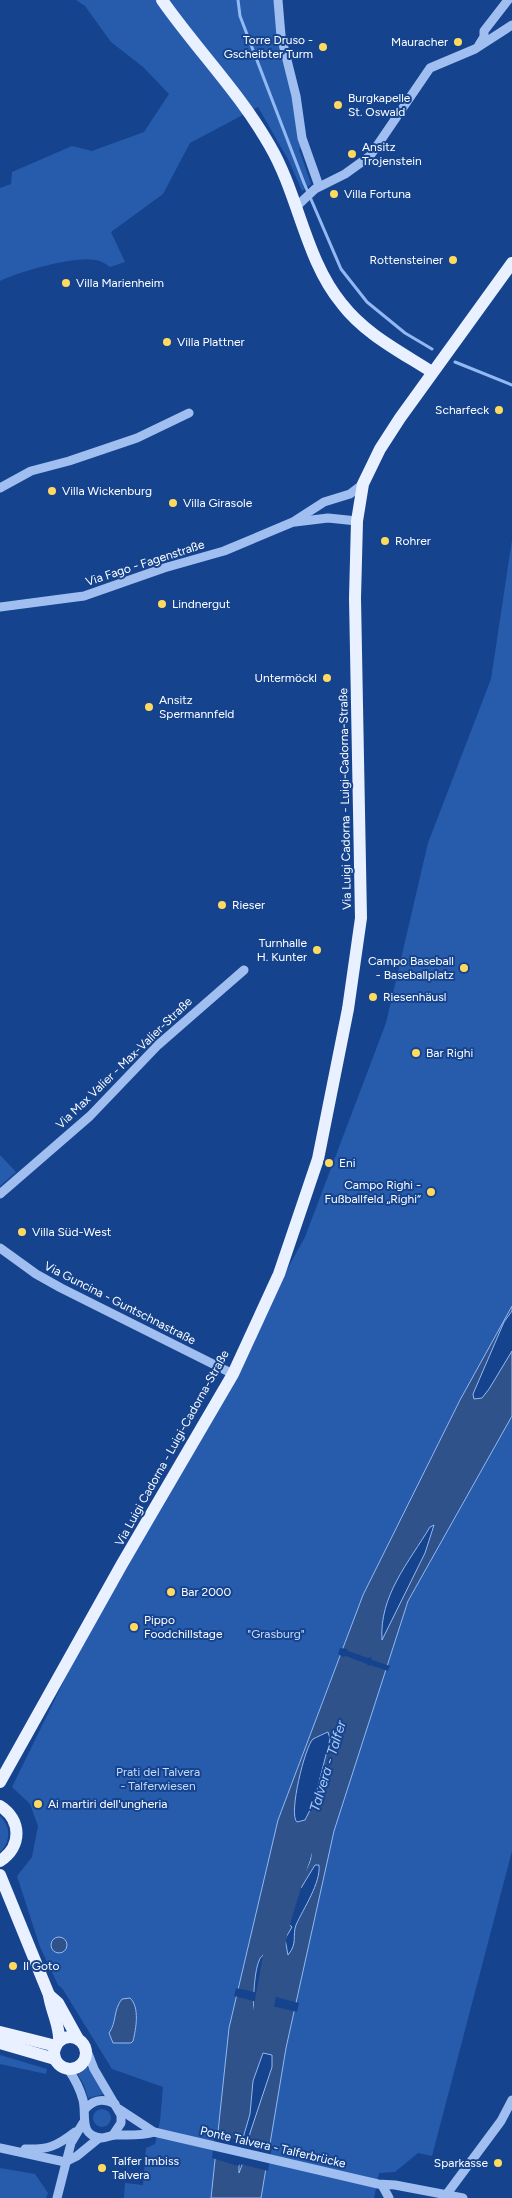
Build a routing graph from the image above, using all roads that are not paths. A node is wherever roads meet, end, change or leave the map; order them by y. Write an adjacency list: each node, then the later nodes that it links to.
1 (162, 0): 7 (main road)
2 (278, 0): 6 (street)
3 (508, 0): 5 (street)
4 (512, 25): 5 (street)
5 (476, 50): 6 (street)
6 (317, 187): 7 (street)
7 (300, 204): 9 (main road)
8 (512, 263): 9 (main road, Via Luigi Cadorna - Luigi-Cadorna-Straße)
9 (432, 372): 11 (main road, Via Luigi Cadorna - Luigi-Cadorna-Straße)
10 (189, 413): 12 (street)
11 (363, 484): 13 (main road, Via Luigi Cadorna - Luigi-Cadorna-Straße); 14 (street, Via Fago - Fagenstraße)
12 (0, 488)
13 (357, 521): 14 (street, Via Fago - Fagenstraße); 19 (main road, Via Luigi Cadorna - Luigi-Cadorna-Straße)
14 (293, 522): 15 (street, Via Fago - Fagenstraße)
15 (0, 607)
16 (244, 970): 17 (street, Via Max Valier - Max-Valier-Straße)
17 (0, 1194)
18 (0, 1248): 19 (street, Via Guncina - Guntschnastraße)
19 (233, 1374): 20 (main road, Via Luigi Cadorna - Luigi-Cadorna-Straße)
20 (0, 1782)
21 (0, 1806): 22 (main road)
22 (0, 1862)
23 (0, 1875): 24 (main road)
24 (49, 1994): 26 (main road); 28 (main road)
25 (0, 2032): 28 (main road)
26 (78, 2039): 28 (main road); 29 (main road)
27 (0, 2043): 30 (main road)
28 (57, 2044): 30 (main road)
29 (87, 2051): 31 (main road); 33 (street)
30 (55, 2059): 31 (main road)
31 (68, 2069): 34 (street)
32 (512, 2100): 43 (street)
33 (117, 2107): 34 (street); 37 (street); 38 (street)
34 (85, 2109): 35 (street)
35 (83, 2123): 36 (street); 39 (street)
36 (76, 2131): 40 (street); 41 (street)
37 (156, 2132): 38 (street); 42 (street, Ponte Talvera - Talferbrücke)
38 (113, 2135): 39 (street)
39 (99, 2138): 41 (street)
40 (4, 2148): 41 (street)
41 (65, 2162): 44 (street)
42 (379, 2185): 43 (street, Ponte Talvera - Talferbrücke); 45 (street)
43 (446, 2195): 46 (street); 47 (street, Ponte Talvera - Talferbrücke)
44 (57, 2198)
45 (389, 2198)
46 (436, 2198)
47 (463, 2198)

